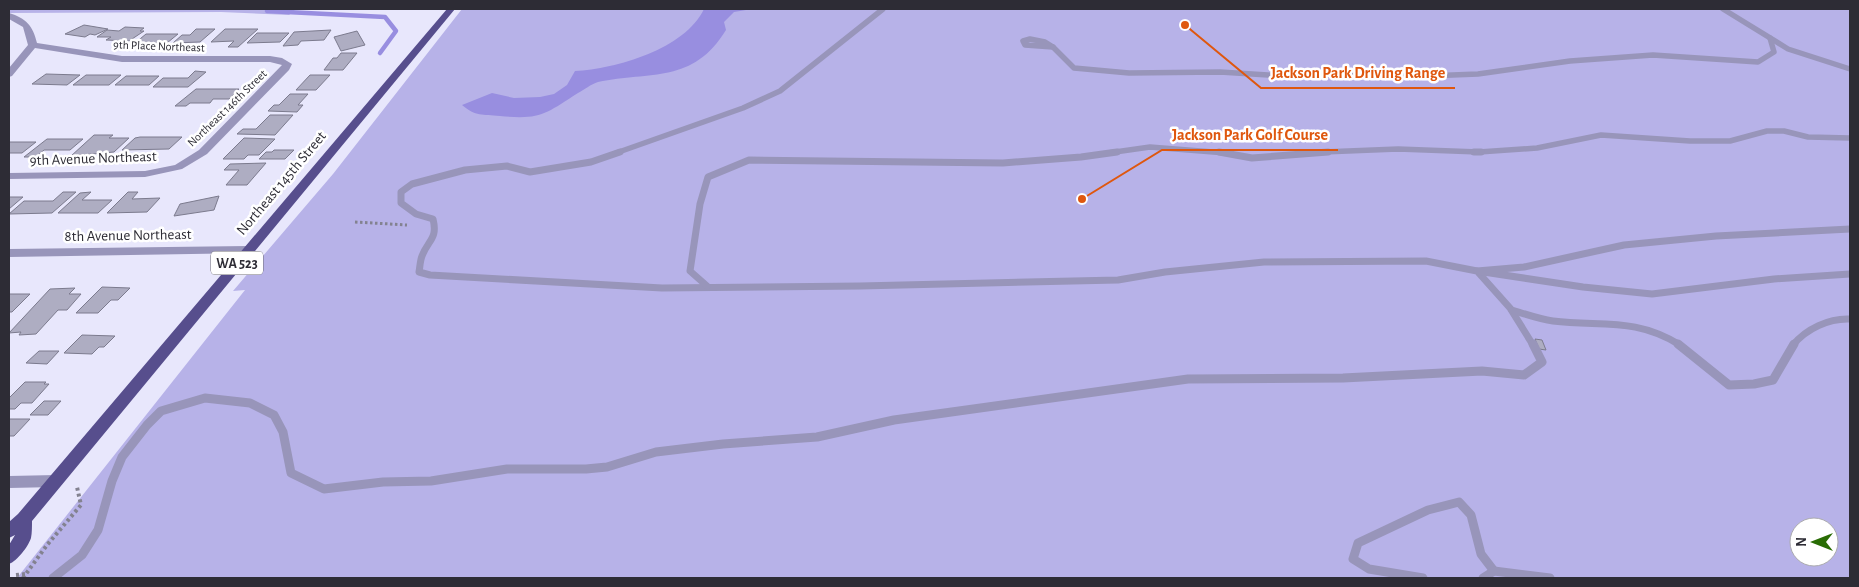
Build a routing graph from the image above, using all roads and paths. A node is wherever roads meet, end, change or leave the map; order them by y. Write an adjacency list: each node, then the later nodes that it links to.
1 (451, 9): 17 (main road, Northeast 145th Street / WA 523)
2 (883, 9): 15 (lane)
3 (1723, 9): 5 (lane)
4 (9, 16): 6 (street)
5 (1770, 38): 7 (lane); 9 (lane)
6 (33, 45): 8 (street, 9th Place Northeast); 10 (street)
7 (1054, 47)
8 (284, 62): 12 (street, Northeast 146th Street)
9 (1850, 69)
10 (9, 74)
11 (1850, 138): 21 (lane)
12 (178, 167): 13 (street, 9th Avenue Northeast)
13 (9, 176)
14 (355, 222): 15 (path)
15 (435, 227): 21 (lane)
16 (1850, 229): 19 (lane)
17 (248, 250): 18 (street, 8th Avenue Northeast); 24 (main road, Northeast 145th Street / WA 523)
18 (9, 253)
19 (1477, 270): 20 (lane); 21 (lane); 22 (lane)
20 (1850, 274)
21 (707, 286)
22 (1512, 310): 23 (lane); 34 (lane)
23 (1850, 319)
24 (56, 481): 25 (street); 27 (main road, Northeast 145th Street / WA 523)
25 (9, 482)
26 (77, 487): 31 (path)
27 (24, 519): 28 (main road, Northeast 145th Street); 29 (main road, Northeast 145th Street)
28 (9, 531)
29 (9, 557)
30 (1494, 572): 35 (lane); 36 (lane); 37 (lane)
31 (27, 574): 32 (path); 33 (path)
32 (16, 575)
33 (23, 578)
34 (54, 578)
35 (1423, 578)
36 (1483, 578)
37 (1550, 578)

